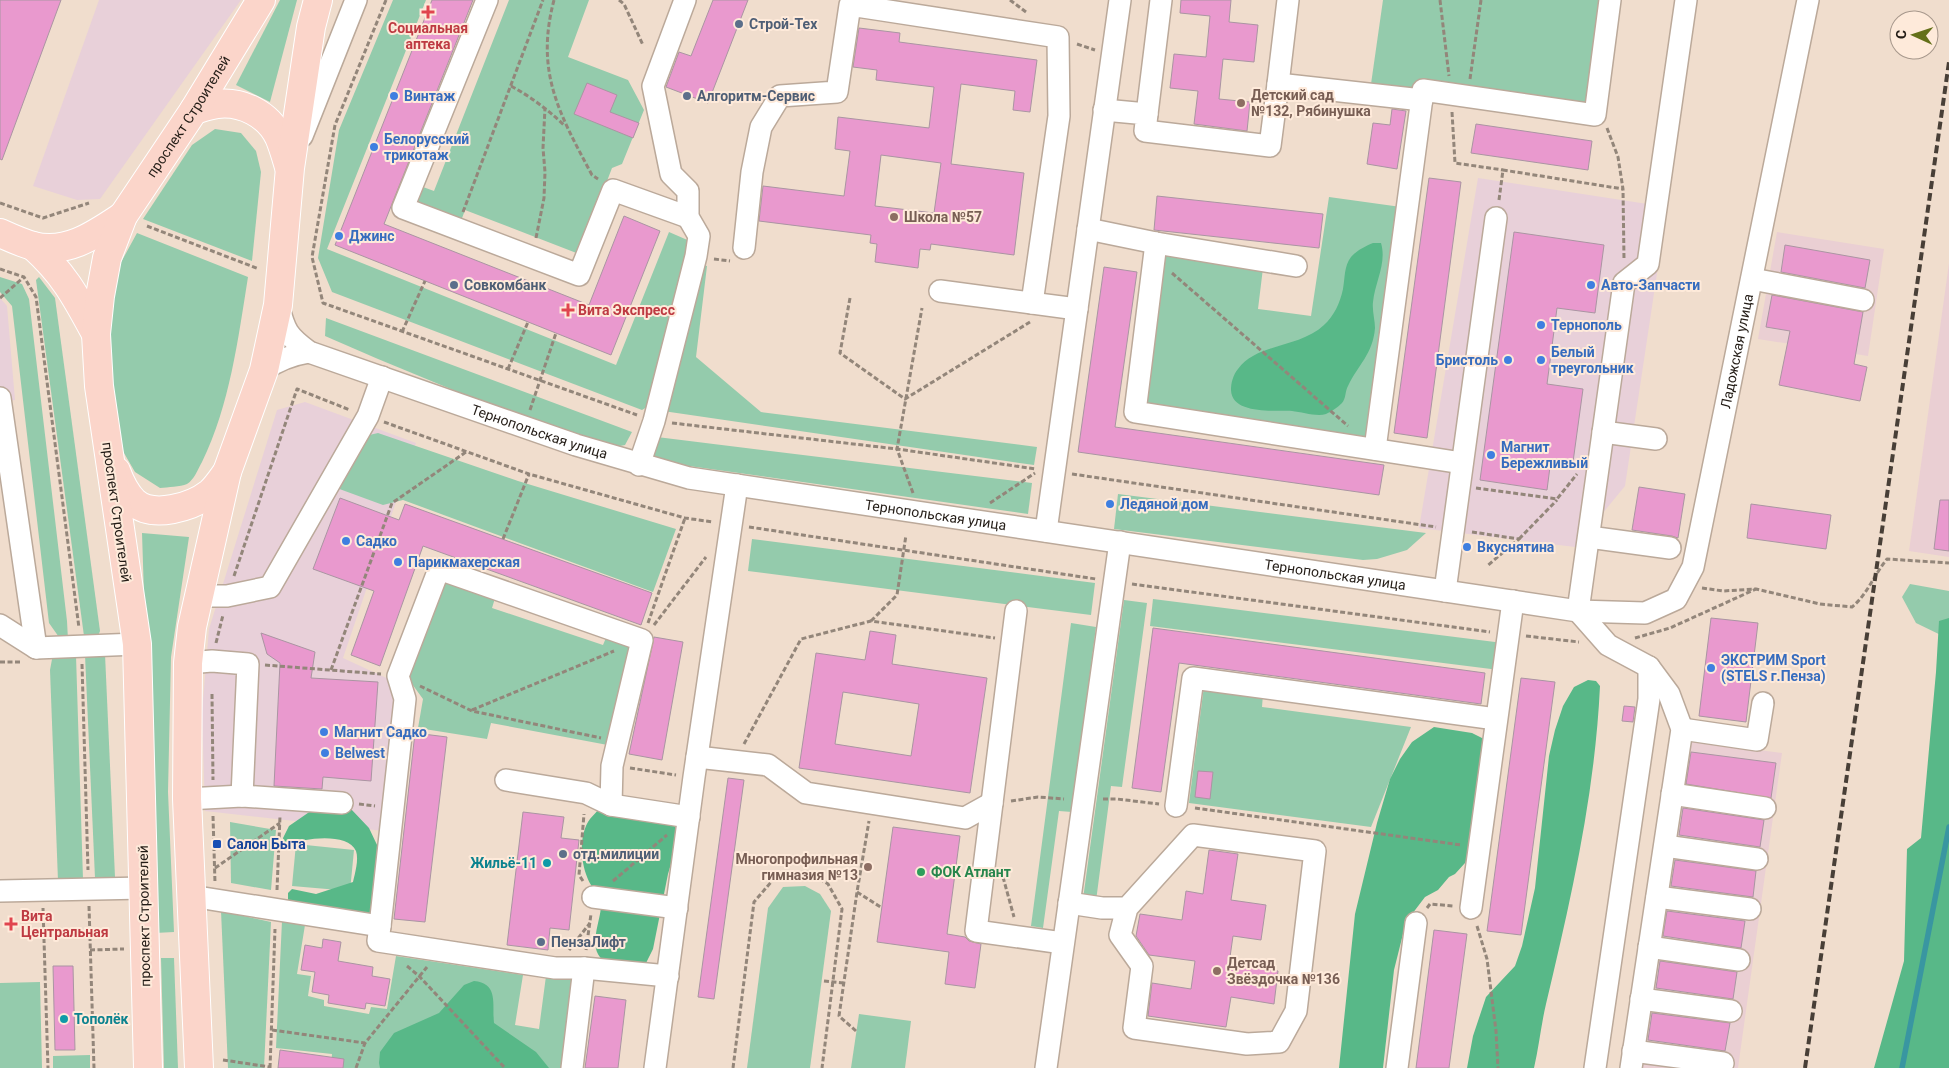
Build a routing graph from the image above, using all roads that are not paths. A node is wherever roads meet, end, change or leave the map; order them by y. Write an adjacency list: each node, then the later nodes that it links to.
1 (261, 0): 15 (main road, проспект Строителей)
2 (318, 0): 18 (main road)
3 (356, 0): 18 (street)
4 (487, 0): 19 (street)
5 (685, 0): 19 (street)
6 (1120, 0): 16 (street)
7 (1161, 0): 17 (street)
8 (1288, 0): 13 (street)
9 (1610, 0): 14 (street)
10 (1686, 0): 39 (street)
11 (1808, 0): 28 (street, Ладожская улица)
12 (896, 6): 25 (street); 31 (street)
13 (1278, 84): 14 (street); 17 (street)
14 (1422, 100): 41 (street)
15 (194, 110): 18 (main road); 21 (main road, проспект Строителей)
16 (1104, 110): 17 (street); 22 (street)
17 (1147, 114)
18 (290, 168): 32 (main road)
19 (688, 217): 44 (street)
20 (1496, 218): 43 (street)
21 (135, 221): 24 (main road); 34 (main road, проспект Строителей)
22 (1088, 229): 26 (street); 33 (street)
23 (0, 233): 24 (main road)
24 (33, 246): 34 (main road)
25 (744, 248)
26 (1155, 250): 27 (street); 41 (street)
27 (1296, 266)
28 (1752, 279): 30 (street); 55 (street, Ладожская улица)
29 (940, 291): 31 (street)
30 (1863, 300)
31 (1032, 303): 33 (street)
32 (278, 305): 35 (street, Тернопольская улица); 36 (main road)
33 (1076, 309): 47 (street)
34 (96, 334): 42 (main road, проспект Строителей)
35 (309, 352): 36 (street); 37 (street, Тернопольская улица)
36 (264, 370): 45 (main road)
37 (382, 377): 44 (street, Тернопольская улица); 52 (street)
38 (0, 395): 58 (street)
39 (1603, 432): 40 (street); 48 (street)
40 (1656, 439)
41 (1375, 448): 43 (street)
42 (108, 449): 45 (main road); 57 (main road, проспект Строителей)
43 (1462, 462): 51 (street)
44 (639, 465): 46 (street, Тернопольская улица)
45 (227, 472): 52 (main road)
46 (737, 485): 47 (street, Тернопольская улица); 64 (street)
47 (1046, 531): 49 (street, Тернопольская улица)
48 (1589, 537): 50 (street); 55 (street)
49 (1120, 542): 51 (street, Тернопольская улица); 82 (street)
50 (1670, 548)
51 (1445, 591): 53 (street, Тернопольская улица)
52 (198, 596): 59 (main road)
53 (1513, 601): 55 (street, Тернопольская улица); 62 (street)
54 (1016, 611): 70 (street)
55 (1578, 611): 60 (street)
56 (0, 625): 58 (street)
57 (137, 644): 58 (street); 77 (main road, проспект Строителей)
58 (31, 655)
59 (188, 663): 67 (street); 68 (main road)
60 (1649, 666): 63 (street); 104 (street)
61 (1763, 703): 63 (street)
62 (1496, 719): 72 (street); 85 (street)
63 (1682, 729): 66 (street)
64 (695, 767): 70 (street); 74 (street)
65 (506, 780): 71 (street)
66 (1672, 794): 73 (street); 75 (street)
67 (242, 796): 68 (street); 69 (street)
68 (187, 799): 79 (main road)
69 (342, 803)
70 (992, 803): 89 (street)
71 (610, 805): 74 (street); 88 (street)
72 (1176, 806)
73 (1765, 808)
74 (689, 817): 83 (street)
75 (1665, 846): 76 (street); 81 (street)
76 (1757, 859)
77 (144, 888): 78 (street); 99 (main road, проспект Строителей)
78 (0, 891)
79 (191, 896): 88 (street); 98 (main road)
80 (593, 897): 83 (street)
81 (1657, 897): 86 (street); 90 (street)
82 (1068, 903): 84 (street); 89 (street)
83 (676, 908): 93 (street)
84 (1127, 908): 84 (street)
85 (1471, 908)
86 (1750, 909)
87 (1416, 923): 103 (street)
88 (379, 934): 92 (street)
89 (1063, 943): 102 (street)
90 (1649, 947): 91 (street); 94 (street)
91 (1739, 960)
92 (584, 968): 93 (street); 100 (street)
93 (668, 976): 101 (street)
94 (1641, 998): 95 (street); 96 (street)
95 (1731, 1011)
96 (1632, 1059): 97 (street)
97 (1723, 1063)
98 (211, 1064)
99 (148, 1068)
100 (572, 1068)
101 (655, 1068)
102 (1046, 1068)
103 (1397, 1068)
104 (1595, 1068)

